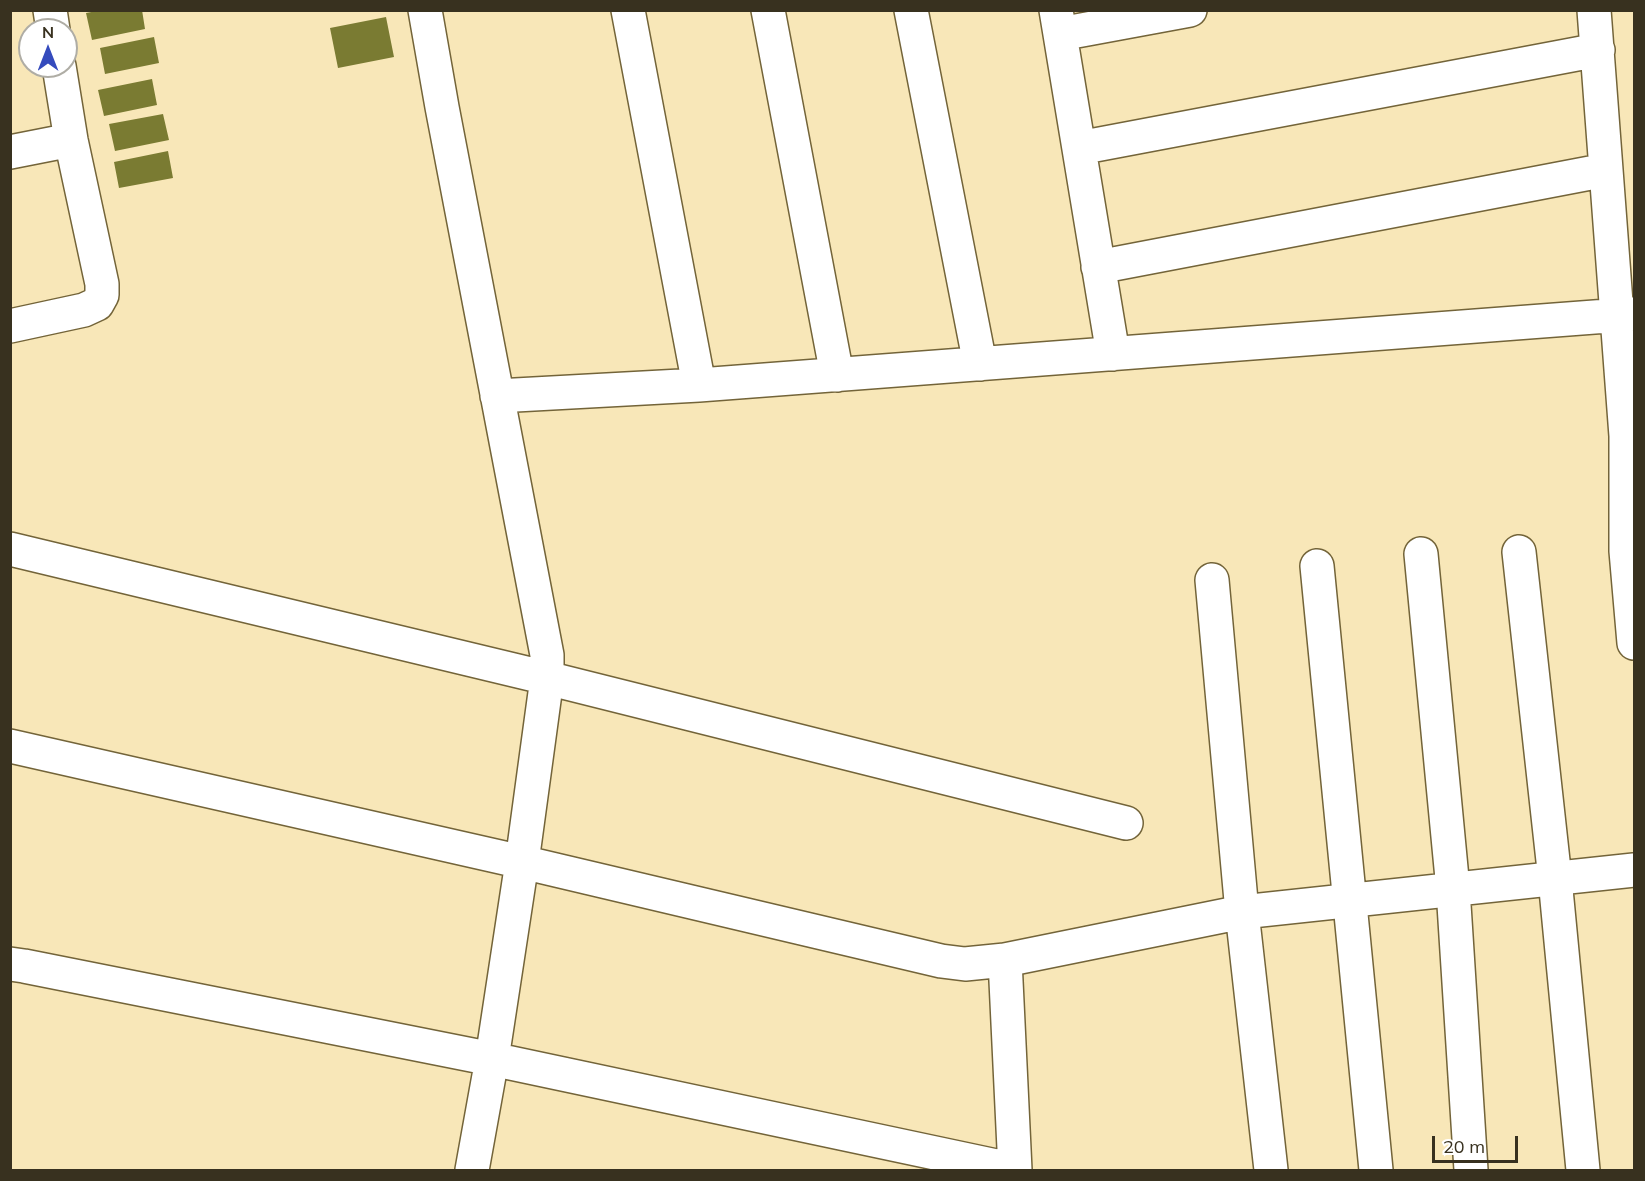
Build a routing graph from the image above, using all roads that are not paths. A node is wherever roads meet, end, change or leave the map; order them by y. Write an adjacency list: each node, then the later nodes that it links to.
1 (425, 10): 21 (street)
2 (628, 10): 20 (street)
3 (768, 10): 19 (street)
4 (911, 10): 18 (street)
5 (1190, 10): 7 (street)
6 (1594, 10): 8 (street)
7 (1058, 22): 11 (street)
8 (1598, 50): 11 (street); 13 (street)
9 (61, 78): 10 (street)
10 (71, 140): 12 (street); 16 (street)
11 (1079, 148): 14 (street)
12 (10, 152)
13 (1606, 170): 14 (street); 15 (street)
14 (1098, 267): 17 (street)
15 (1625, 314): 17 (street); 22 (street)
16 (10, 326)
17 (1113, 354): 18 (street)
18 (980, 364): 19 (street)
19 (837, 375): 20 (street)
20 (699, 385): 21 (street)
21 (497, 396): 29 (street)
22 (1630, 435): 28 (street)
23 (10, 549): 29 (street)
24 (1519, 552): 34 (street)
25 (1420, 554): 35 (street)
26 (1317, 566): 36 (street)
27 (1212, 580): 37 (street)
28 (1635, 643)
29 (547, 678): 31 (street); 32 (street)
30 (10, 746): 32 (street)
31 (1126, 823)
32 (522, 862): 38 (street); 40 (street)
33 (1635, 870): 34 (street)
34 (1555, 879): 35 (street); 45 (street)
35 (1453, 889): 36 (street); 44 (street)
36 (1350, 901): 37 (street); 43 (street)
37 (1242, 912): 38 (street); 42 (street)
38 (1005, 960): 40 (street)
39 (10, 964): 40 (street)
40 (492, 1059): 41 (street)
41 (472, 1170)
42 (1271, 1170)
43 (1376, 1170)
44 (1472, 1170)
45 (1583, 1170)

